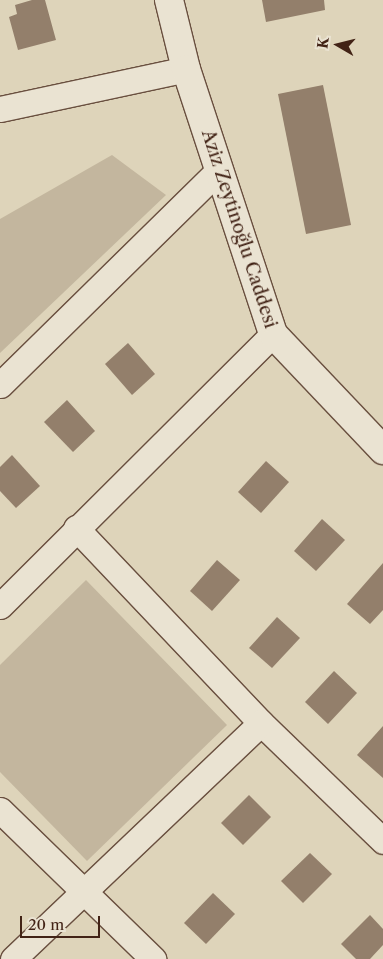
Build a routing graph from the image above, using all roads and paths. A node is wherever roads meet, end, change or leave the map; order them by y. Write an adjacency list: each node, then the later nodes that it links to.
1 (169, 0): 2 (main road, Aziz Zeytinoğlu Caddesi)
2 (186, 69): 3 (street); 4 (main road, Aziz Zeytinoğlu Caddesi)
3 (0, 109)
4 (219, 170): 5 (main road, Aziz Zeytinoğlu Caddesi); 6 (street)
5 (273, 334): 7 (main road, Aziz Zeytinoğlu Caddesi); 8 (street)
6 (0, 385)
7 (383, 450)
8 (76, 528): 9 (street); 10 (street)
9 (0, 606)
10 (261, 723): 12 (street); 13 (street)
11 (0, 810): 13 (street)
12 (383, 841)
13 (85, 893): 14 (street); 15 (street)
14 (12, 959)
15 (153, 959)

